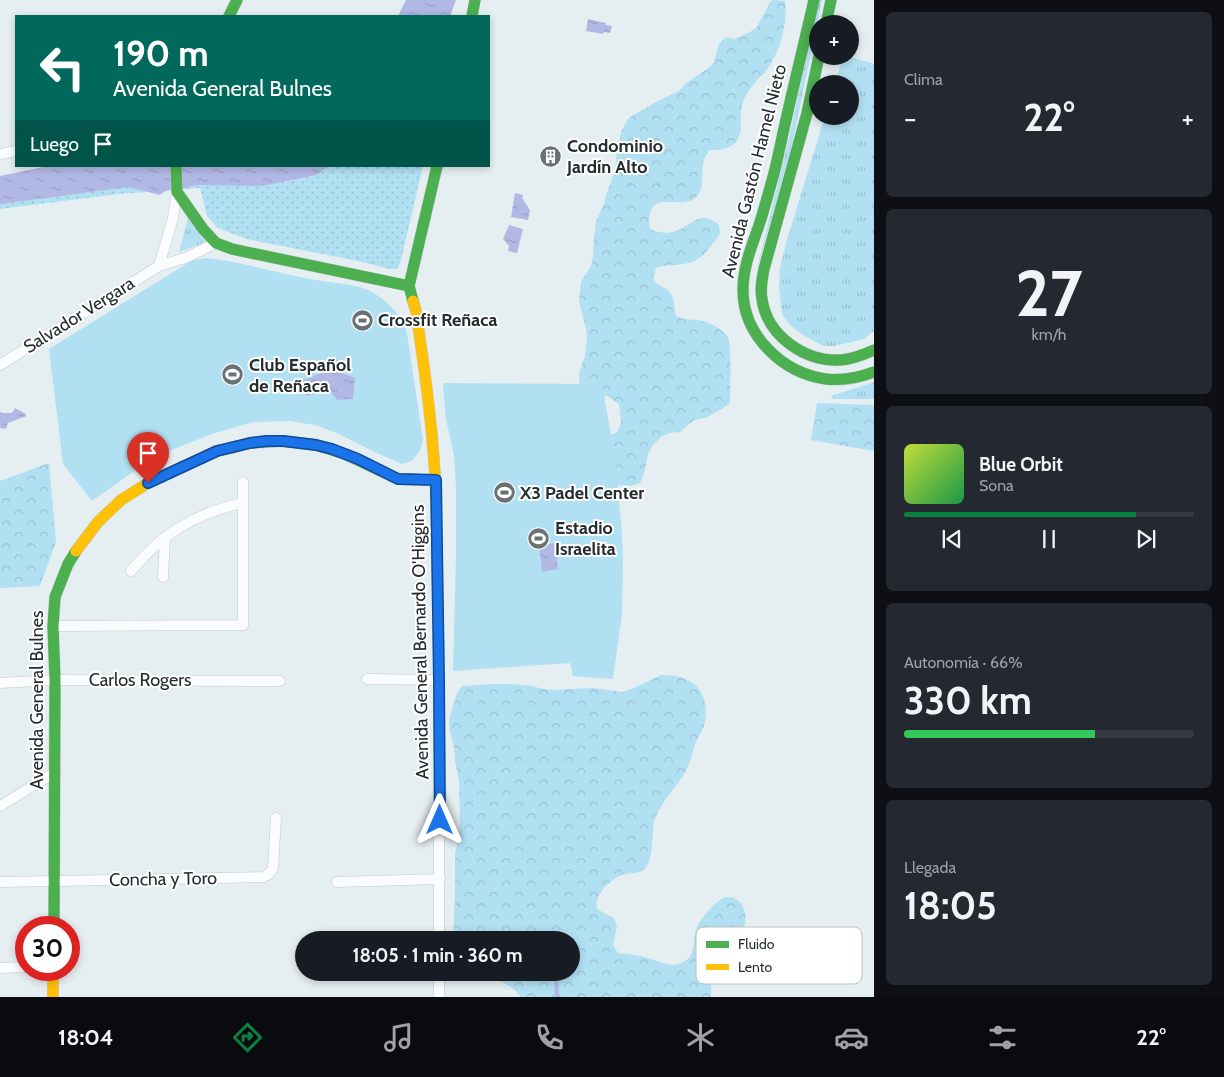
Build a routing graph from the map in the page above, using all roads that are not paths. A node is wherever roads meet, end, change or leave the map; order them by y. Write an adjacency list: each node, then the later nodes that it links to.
1 (237, 0): 5 (street)
2 (475, 0): 6 (street)
3 (814, 0): 19 (street, Avenida Gastón Hamel Nieto)
4 (831, 0): 7 (street)
5 (230, 15)
6 (472, 15)
7 (828, 15)
8 (817, 65): 17 (street, Avenida Gastón Hamel Nieto)
9 (15, 150): 10 (street)
10 (0, 154)
11 (176, 167): 13 (street)
12 (437, 167): 16 (street)
13 (177, 187): 14 (street); 15 (street)
14 (216, 243): 15 (street, Salvador Vergara); 16 (street)
15 (159, 266): 18 (street, Salvador Vergara)
16 (409, 286): 20 (street, Avenida General Bernardo O'Higgins)
17 (874, 350)
18 (0, 365)
19 (874, 372)
20 (435, 460): 21 (street); 22 (street, Avenida General Bernardo O'Higgins)
21 (398, 479): 22 (street, Avenida General Bulnes); 24 (street); 29 (street, Avenida General Bulnes)
22 (436, 480): 24 (street, Avenida General Bernardo O'Higgins)
23 (243, 482): 25 (street)
24 (436, 498): 32 (street, Avenida General Bernardo O'Higgins)
25 (242, 503): 26 (street); 29 (street)
26 (165, 537): 27 (street); 28 (street)
27 (131, 571)
28 (164, 576)
29 (53, 626): 31 (street, Avenida General Bulnes)
30 (367, 679): 32 (street)
31 (55, 680): 33 (street, Carlos Rogers); 34 (street, Carlos Rogers); 35 (street, Avenida General Bulnes)
32 (439, 680): 38 (street, Avenida General Bernardo O'Higgins)
33 (280, 681)
34 (0, 683)
35 (54, 773): 36 (street); 39 (street, Avenida General Bulnes)
36 (0, 806)
37 (276, 818): 39 (street, Concha y Toro)
38 (440, 879): 41 (street); 43 (street, Avenida General Bernardo O'Higgins)
39 (54, 881): 40 (street, Concha y Toro); 42 (street, Avenida General Bulnes)
40 (0, 882)
41 (337, 882)
42 (54, 916)
43 (440, 931)
44 (15, 967): 45 (street)
45 (0, 968)
46 (53, 981): 48 (street)
47 (439, 981): 49 (street)
48 (53, 997)
49 (439, 997)

